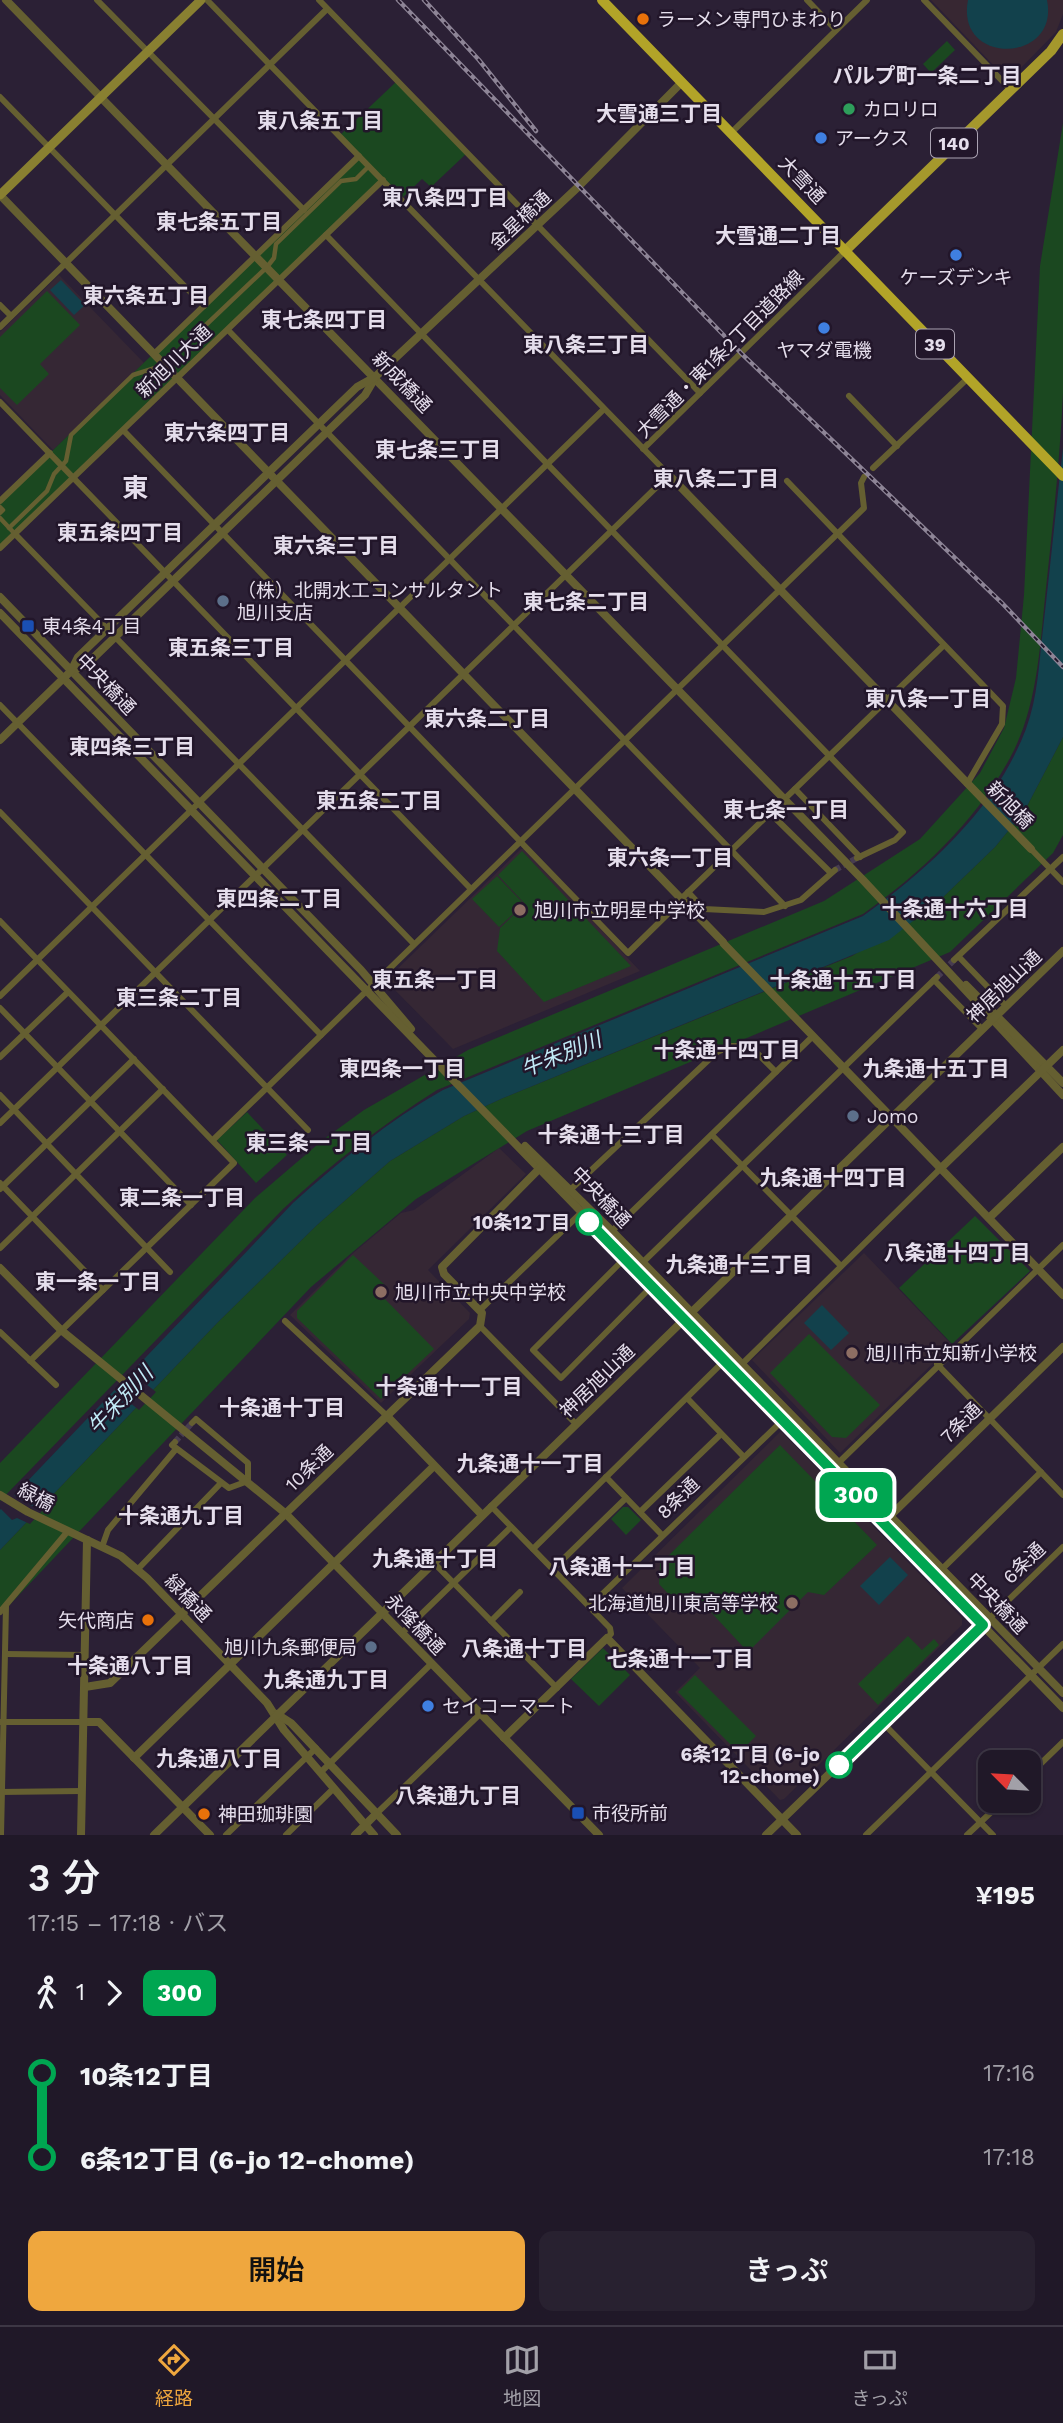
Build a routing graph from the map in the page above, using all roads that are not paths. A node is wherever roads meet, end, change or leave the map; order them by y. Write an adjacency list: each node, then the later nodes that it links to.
1 (6, 0): 10 (street); 18 (street, 新成橋通)
2 (97, 0): 14 (street)
3 (201, 0): 14 (main road)
4 (207, 0): 15 (street)
5 (319, 0): 11 (street)
6 (602, 0): 16 (highway, 大雪通 / 39)
7 (807, 0): 12 (street)
8 (867, 0): 12 (street)
9 (924, 0): 17 (street)
10 (0, 6)
11 (327, 9): 15 (street); 30 (street)
12 (836, 30): 21 (street)
13 (1063, 34): 17 (main road, 140)
14 (147, 52): 18 (main road); 20 (street)
15 (270, 64): 20 (street); 23 (street)
16 (682, 82): 21 (highway, 大雪通 / 39); 30 (street, 金星橋通)
17 (1010, 89): 32 (main road, 140)
18 (100, 97): 22 (main road); 24 (street, 新成橋通)
19 (1, 101): 22 (street)
20 (213, 120): 24 (street); 28 (street)
21 (731, 133): 32 (highway, 大雪通 / 39)
22 (48, 148): 27 (main road); 29 (street)
23 (359, 156): 25 (street); 28 (street, 新旭川大通)
24 (167, 165): 29 (street); 33 (street, 新成橋通)
25 (369, 166): 26 (street); 35 (street, 新旭川大通)
26 (383, 180): 31 (street, 新旭川大通); 36 (street)
27 (0, 195): 34 (street)
28 (304, 210): 33 (street, 新旭川大通)
29 (115, 215): 34 (street); 39 (street)
30 (538, 225): 36 (street, 金星橋通); 50 (street)
31 (326, 235): 37 (street, 新旭川大通); 43 (street)
32 (845, 251): 48 (highway, 大雪通 / 39); 50 (street, 大雪通・東1条2丁目道路線)
33 (256, 257): 35 (street, 新成橋通); 39 (street, 新旭川大通)
34 (65, 263): 40 (street); 44 (street)
35 (267, 267): 37 (street, 新成橋通); 45 (street, 新旭川大通)
36 (479, 279): 43 (street, 金星橋通); 53 (street)
37 (279, 281): 42 (street, 新旭川大通); 47 (street, 新成橋通)
38 (0, 304): 40 (street)
39 (204, 306): 44 (street, 新旭川大通)
40 (11, 316): 41 (street)
41 (0, 327)
42 (228, 330): 49 (street, 新旭川大通); 54 (street)
43 (422, 334): 47 (street, 金星橋通); 60 (street)
44 (154, 354): 49 (street)
45 (170, 359)
46 (155, 368): 61 (street, 新旭川大通)
47 (375, 377): 54 (street, 金星橋通); 56 (street, 金星橋通); 72 (street, 新成橋通)
48 (968, 378): 57 (street); 65 (highway, 大雪通 / 39)
49 (178, 379): 55 (street, 新旭川大通); 63 (street)
50 (700, 393): 58 (street, 大雪通・東1条2丁目道路線)
51 (849, 396): 57 (street)
52 (0, 402): 59 (street)
53 (604, 409): 58 (street); 60 (street)
54 (319, 424): 56 (street); 63 (street, 金星橋通)
55 (124, 431): 67 (street, 新旭川大通); 74 (street)
56 (327, 432): 68 (street, 金星橋通); 81 (street)
57 (897, 446): 62 (street)
58 (643, 449): 64 (street, 大雪通・東1条2丁目道路線)
59 (50, 453): 61 (street); 70 (street)
60 (547, 464): 72 (street); 76 (street)
61 (62, 465): 67 (street); 75 (street, 新旭川大通)
62 (873, 468)
63 (269, 473): 68 (street); 74 (street, 金星橋通)
64 (669, 475): 76 (street); 85 (street, 新旭橋)
65 (1063, 476)
66 (864, 477): 79 (street)
67 (75, 479): 78 (street, 新旭川大通); 82 (street)
68 (277, 481): 77 (street, 金星橋通); 87 (street)
69 (787, 481): 79 (street)
70 (0, 501)
71 (0, 508): 73 (street)
72 (501, 509): 81 (street); 83 (street, 新成橋通)
73 (0, 516): 75 (street)
74 (215, 525): 77 (street); 82 (street, 金星橋通)
75 (9, 528): 78 (street)
76 (612, 531): 83 (street); 93 (street)
77 (223, 533): 84 (street, 金星橋通); 94 (street)
78 (15, 534): 80 (street, 新旭川大通); 90 (street)
79 (836, 535): 85 (street); 92 (street)
80 (0, 548)
81 (449, 559): 87 (street); 89 (street)
82 (166, 573): 84 (street); 90 (street, 金星橋通)
83 (565, 575): 89 (street); 98 (street, 新成橋通)
84 (173, 581): 91 (street, 金星橋通); 101 (street)
85 (779, 590): 93 (street); 99 (street, 新旭橋)
86 (0, 597): 95 (street, 中央橋通)
87 (399, 608): 94 (street); 96 (street)
88 (0, 613): 97 (street, 中央橋通)
89 (514, 625): 96 (street); 105 (street)
90 (108, 629): 91 (street); 95 (street, 金星橋通)
91 (116, 637): 95 (street, 金星橋通); 107 (street)
92 (944, 645): 99 (street); 109 (street)
93 (723, 646): 98 (street); 106 (street)
94 (344, 659): 101 (street); 103 (street)
95 (71, 671): 97 (street, 金星橋通); 113 (street, 中央橋通)
96 (463, 674): 103 (street); 110 (street)
97 (64, 678): 102 (street, 金星橋通); 114 (street, 中央橋通)
98 (676, 690): 105 (street); 112 (street, 新成橋通)
99 (887, 700): 106 (street); 109 (street, 新旭橋)
100 (0, 705): 102 (street)
101 (296, 708): 107 (street); 108 (street)
102 (18, 723): 104 (street, 金星橋通); 121 (street)
103 (410, 726): 108 (street); 118 (street)
104 (0, 740)
105 (625, 740): 110 (street); 120 (street)
106 (830, 755): 111 (street); 111 (street)
107 (239, 764): 113 (street); 117 (street)
108 (360, 774): 117 (street); 127 (street)
109 (967, 784): 119 (street, 新旭橋)
110 (574, 788): 118 (street); 128 (street)
111 (794, 789): 112 (street)
112 (783, 800): 116 (street); 143 (street, 新成橋通)
113 (199, 802): 114 (street); 123 (street, 中央橋通)
114 (191, 810): 121 (street); 125 (street, 中央橋通)
115 (0, 812): 130 (street)
116 (770, 813): 120 (street); 129 (street)
117 (303, 829): 123 (street); 133 (street)
118 (520, 839): 127 (street); 128 (street)
119 (1031, 849): 124 (street)
120 (732, 850): 128 (street); 129 (street)
121 (145, 854): 130 (street); 132 (street)
122 (1063, 857): 124 (street)
123 (263, 868): 125 (street); 137 (street, 中央橋通)
124 (1051, 869): 126 (street); 141 (street)
125 (255, 876): 132 (street); 138 (street, 中央橋通)
126 (1063, 882)
127 (470, 888): 133 (street)
128 (684, 897): 129 (street); 148 (street)
129 (785, 906)
130 (92, 907): 135 (street); 136 (street)
131 (0, 921): 135 (street)
132 (210, 921): 136 (street); 147 (street)
133 (413, 943): 137 (street)
134 (1063, 951): 141 (street, 神居旭山通)
135 (37, 959): 139 (street); 140 (street)
136 (156, 972): 144 (street); 158 (street)
137 (374, 984): 138 (street); 152 (street, 中央橋通)
138 (366, 990): 147 (street); 152 (street, 中央橋通)
139 (68, 992): 144 (street); 146 (street)
140 (0, 996)
141 (1006, 1006): 143 (street, 神居旭山通)
142 (0, 1008): 146 (street)
143 (994, 1017): 145 (street, 神居旭山通); 155 (street)
144 (101, 1026): 151 (street); 154 (street)
145 (982, 1029): 153 (street); 164 (street, 神居旭山通)
146 (24, 1033): 150 (street); 154 (street)
147 (321, 1035): 158 (street)
148 (812, 1037): 153 (street); 156 (street)
149 (1063, 1050): 155 (street)
150 (0, 1057)
151 (134, 1059): 159 (street); 162 (street)
152 (442, 1067): 172 (street, 中央橋通)
153 (843, 1068): 164 (street); 173 (street)
154 (57, 1069): 162 (street); 163 (street)
155 (1043, 1069): 157 (street); 160 (street); 174 (street)
156 (776, 1072): 168 (street); 177 (street)
157 (1063, 1083)
158 (267, 1088): 166 (street); 169 (street)
159 (163, 1089): 167 (street); 169 (street)
160 (1063, 1094)
161 (0, 1095): 163 (street)
162 (91, 1102): 167 (street); 170 (street)
163 (14, 1110): 165 (street); 170 (street)
164 (891, 1118): 174 (street); 181 (street, 神居旭山通)
165 (0, 1124)
166 (308, 1130)
167 (119, 1131): 175 (street); 178 (street)
168 (712, 1135): 173 (street); 183 (street)
169 (213, 1140): 178 (street)
170 (47, 1144): 175 (street); 176 (street)
171 (1063, 1147): 182 (street)
172 (542, 1166): 177 (street, 中央橋通); 197 (street)
173 (741, 1167): 181 (street); 188 (street)
174 (940, 1169): 182 (street); 189 (street)
175 (76, 1174): 180 (street); 186 (street)
176 (1, 1186): 180 (street)
177 (568, 1192): 179 (street, 中央橋通)
178 (191, 1205): 186 (street)
179 (584, 1210): 183 (street, 中央橋通); 187 (street, 中央橋通); 197 (street)
180 (32, 1216): 185 (street); 195 (street)
181 (790, 1216): 189 (street); 198 (street, 神居旭山通)
182 (989, 1218): 192 (street)
183 (612, 1231): 188 (street, 中央橋通)
184 (1063, 1245): 192 (street)
185 (0, 1248)
186 (147, 1248): 193 (street); 195 (street)
187 (625, 1258): 191 (street, 中央橋通); 194 (street)
188 (643, 1263): 191 (street); 198 (street, 中央橋通)
189 (841, 1266): 208 (street)
190 (0, 1268): 202 (street)
191 (636, 1269): 194 (street, 中央橋通)
192 (1038, 1269): 196 (street); 209 (street)
193 (170, 1272)
194 (652, 1286): 199 (street, 中央橋通)
195 (103, 1290): 202 (street)
196 (1063, 1295)
197 (480, 1310): 201 (street)
198 (691, 1312): 199 (street, 神居旭山通); 205 (street, 中央橋通)
199 (684, 1319): 207 (street, 中央橋通); 218 (street, 神居旭山通)
200 (285, 1321): 214 (street)
201 (480, 1326): 214 (street, 10条通); 218 (street)
202 (61, 1330): 206 (street); 226 (street, 永隆橋通)
203 (0, 1332): 206 (street)
204 (1063, 1347): 215 (street, 7条通)
205 (731, 1353): 207 (street); 208 (street, 中央橋通)
206 (30, 1360): 211 (street)
207 (725, 1361): 210 (street, 中央橋通); 212 (street)
208 (742, 1364): 210 (street); 213 (street, 中央橋通)
209 (937, 1364): 215 (street); 221 (street)
210 (735, 1371): 216 (street, 中央橋通)
211 (56, 1385)
212 (687, 1398): 219 (street); 225 (street)
213 (790, 1413): 216 (street, 8条通); 221 (street, 中央橋通)
214 (387, 1416): 222 (street); 233 (street, 10条通)
215 (989, 1418): 224 (street); 235 (street, 7条通)
216 (783, 1420): 220 (street, 8条通); 223 (street, 中央橋通)
217 (192, 1423): 226 (street)
218 (576, 1424): 231 (street, 神居旭山通)
219 (721, 1434): 220 (street); 232 (street)
220 (744, 1457): 240 (street, 8条通)
221 (838, 1463): 223 (street); 235 (street, 中央橋通)
222 (434, 1466): 234 (street); 246 (street)
223 (831, 1470): 236 (street, 中央橋通)
224 (1041, 1472): 229 (street); 249 (street)
225 (606, 1477): 230 (street); 244 (street)
226 (248, 1481): 227 (street); 233 (street, 永隆橋通)
227 (221, 1483): 242 (street); 247 (street)
228 (0, 1495): 237 (street, 緑橋)
229 (1063, 1495)
230 (626, 1498): 232 (street); 248 (street)
231 (491, 1506): 234 (street, 神居旭山通); 238 (street)
232 (640, 1512): 240 (street)
233 (285, 1513): 246 (street, 永隆橋通); 257 (street, 10条通)
234 (482, 1515): 245 (street, 神居旭山通)
235 (890, 1516): 236 (street, 7条通); 249 (street, 中央橋通)
236 (883, 1523): 250 (street, 中央橋通)
237 (59, 1527): 239 (street, 緑橋通)
238 (511, 1527): 244 (street); 251 (street)
239 (68, 1531): 241 (street, 緑橋通); 253 (street)
240 (662, 1535): 254 (street, 8条通)
241 (87, 1540): 242 (street, 緑橋通); 265 (street)
242 (102, 1547): 247 (street, 緑橋通)
243 (1063, 1547): 258 (street, 6条通)
244 (533, 1549): 248 (street)
245 (433, 1562): 251 (street); 256 (street, 神居旭山通)
246 (334, 1563): 256 (street, 永隆橋通); 267 (street)
247 (138, 1569): 257 (street, 緑橋通)
248 (553, 1569): 254 (street)
249 (942, 1569): 250 (street); 258 (street, 中央橋通)
250 (934, 1576): 260 (street, 中央橋通)
251 (454, 1584): 259 (street); 261 (street)
252 (520, 1592): 259 (street)
253 (6, 1606): 255 (street); 264 (street)
254 (589, 1607): 262 (street)
255 (0, 1612)
256 (382, 1612): 261 (street, 永隆橋通); 275 (street, 神居旭山通)
257 (182, 1613): 267 (street, 緑橋通); 270 (street, 10条通)
258 (990, 1618): 260 (street, 6条通); 268 (street, 中央橋通)
259 (491, 1621): 271 (street)
260 (983, 1625): 269 (street, 中央橋通); 278 (street, 6条通)
261 (402, 1633): 266 (street, 永隆橋通)
262 (607, 1638): 271 (street); 294 (street)
263 (1063, 1644): 268 (street)
264 (5, 1654): 265 (street); 276 (street)
265 (85, 1655): 270 (street)
266 (432, 1663): 274 (street, 永隆橋通); 285 (street)
267 (230, 1664): 275 (street, 緑橋通); 283 (street)
268 (1038, 1668): 269 (street); 272 (street, 中央橋通)
269 (1031, 1675): 273 (street, 中央橋通); 287 (street)
270 (85, 1687): 277 (street)
271 (556, 1688): 279 (street)
272 (1063, 1693)
273 (1063, 1708)
274 (481, 1713): 279 (street, 永隆橋通); 293 (street)
275 (277, 1714): 281 (street, 緑橋通); 282 (street, 緑橋通); 291 (street, 神居旭山通)
276 (2, 1722): 277 (street); 290 (street)
277 (83, 1722): 283 (street); 289 (street)
278 (882, 1722): 287 (street); 294 (street, 6条通)
279 (504, 1738): 306 (street, 永隆橋通)
280 (1063, 1742): 284 (street)
281 (316, 1748): 282 (street); 285 (street, 緑橋通)
282 (308, 1756): 286 (street, 緑橋通); 301 (street)
283 (134, 1758): 291 (street)
284 (1041, 1763)
285 (329, 1764): 286 (street); 293 (street, 緑橋通)
286 (321, 1772): 288 (street, 緑橋通)
287 (931, 1772): 295 (street); 309 (street)
288 (333, 1789): 296 (street, 緑橋通); 302 (street)
289 (82, 1791): 290 (street); 298 (street)
290 (1, 1792): 297 (street)
291 (183, 1807): 299 (street, 神居旭山通); 300 (street)
292 (990, 1813): 295 (street)
293 (376, 1814): 296 (street); 305 (street, 緑橋通)
294 (782, 1820): 307 (street, 6条通); 308 (street)
295 (981, 1822): 310 (street); 311 (street)
296 (365, 1825): 303 (street); 304 (street, 緑橋通)
297 (2, 1835)
298 (81, 1835)
299 (154, 1835)
300 (210, 1835)
301 (226, 1835)
302 (286, 1835)
303 (355, 1835)
304 (374, 1835)
305 (397, 1835)
306 (599, 1835)
307 (766, 1835)
308 (797, 1835)
309 (866, 1835)
310 (967, 1835)
311 (993, 1835)

